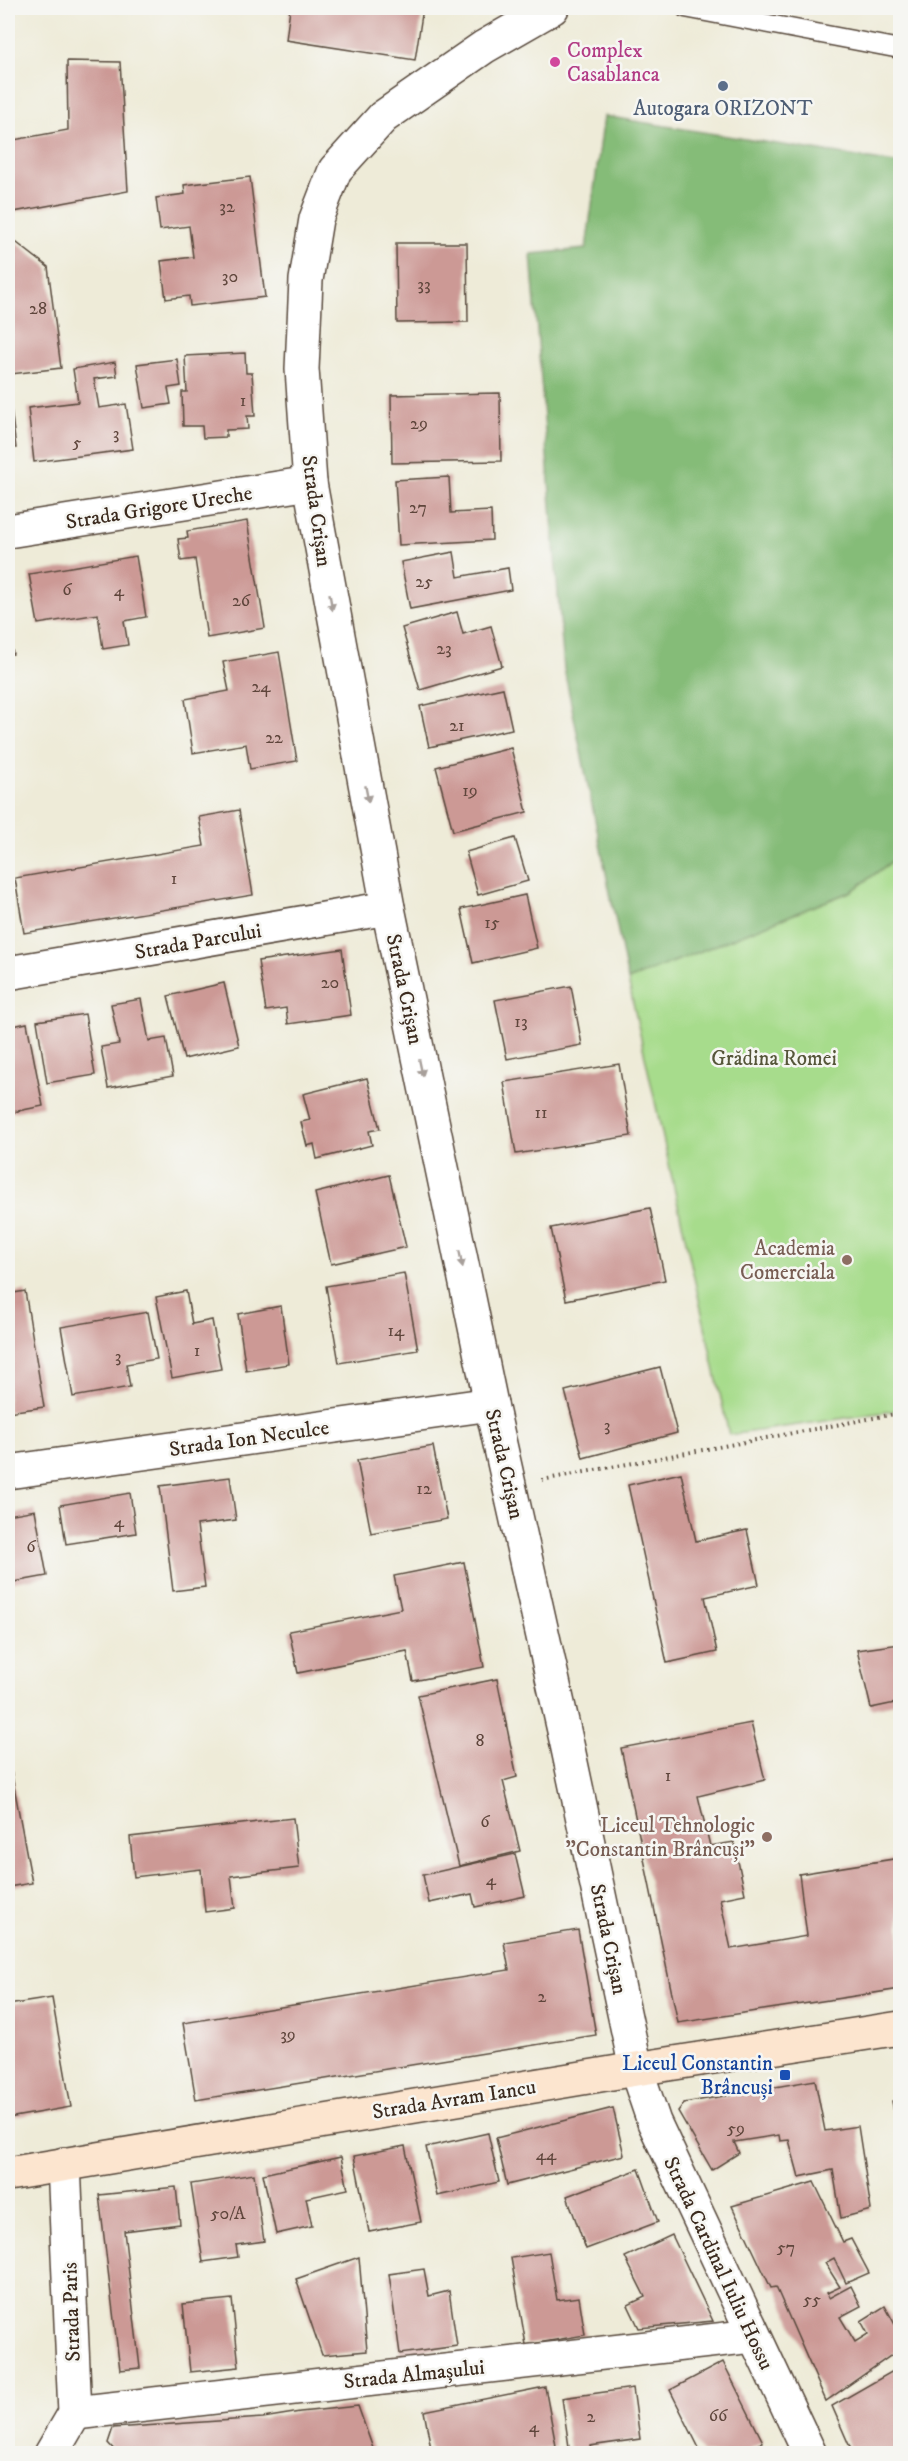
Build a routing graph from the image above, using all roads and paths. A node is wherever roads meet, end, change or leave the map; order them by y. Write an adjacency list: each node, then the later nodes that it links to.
1 (552, 8): 4 (street, Strada Crișan)
2 (685, 8): 3 (lane)
3 (900, 49)
4 (310, 483): 5 (street, Strada Grigore Ureche); 6 (street, Strada Crișan, one-way to 6)
5 (8, 531)
6 (388, 908): 7 (street, Strada Parcului); 8 (street, Strada Crișan, one-way to 8)
7 (8, 973)
8 (491, 1404): 10 (street, Strada Ion Neculce); 11 (street, Strada Crișan)
9 (900, 1413): 11 (path)
10 (8, 1472)
11 (511, 1487): 13 (street, Strada Crișan)
12 (900, 2028): 13 (street, Strada Avram Iancu)
13 (636, 2069): 14 (street, Strada Avram Iancu); 16 (street, Strada Cardinal Iuliu Hossu)
14 (64, 2164): 15 (street, Strada Avram Iancu); 17 (street, Strada Paris)
15 (8, 2174)
16 (753, 2336): 17 (street, Strada Almașului); 18 (street, Strada Cardinal Iuliu Hossu)
17 (68, 2438)
18 (810, 2454)

